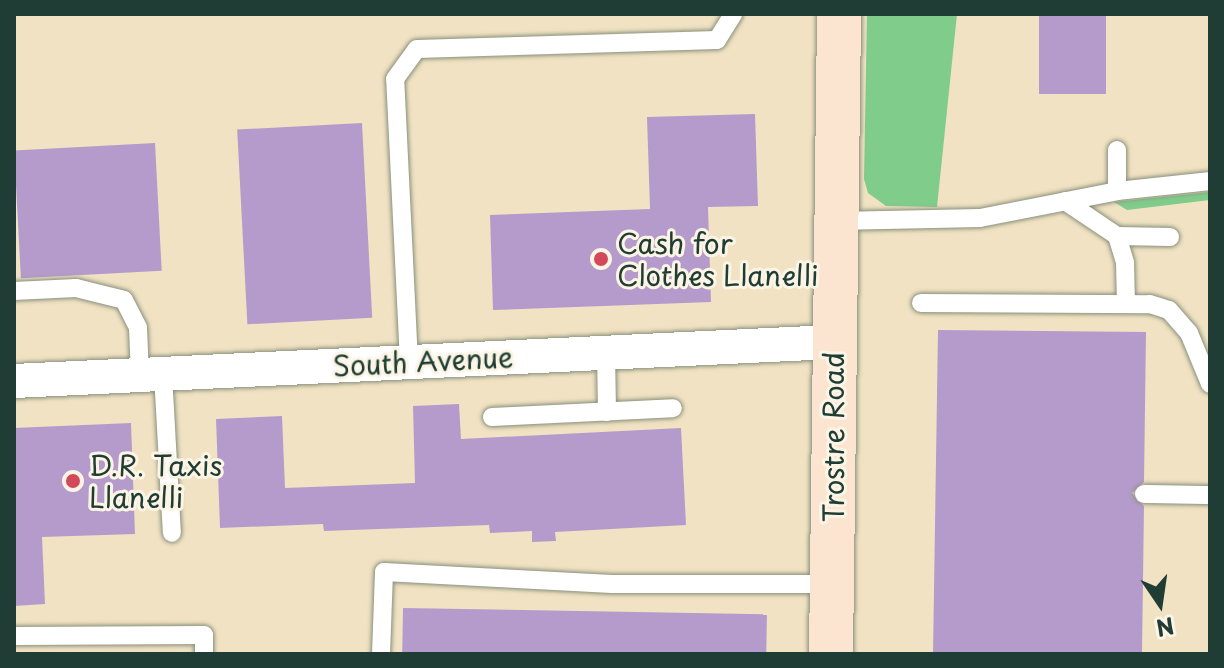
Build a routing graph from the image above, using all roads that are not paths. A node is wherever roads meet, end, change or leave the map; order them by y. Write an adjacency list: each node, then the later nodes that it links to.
1 (733, 14): 15 (lane)
2 (839, 14): 7 (main road, Trostre Road)
3 (1117, 150): 5 (lane)
4 (1210, 181): 5 (lane)
5 (1117, 191): 6 (lane)
6 (1065, 201): 7 (lane); 8 (lane)
7 (834, 221): 13 (main road, Trostre Road)
8 (1117, 236): 9 (lane); 12 (lane)
9 (1170, 237)
10 (14, 291): 16 (lane)
11 (921, 303): 12 (lane)
12 (1126, 304): 18 (lane)
13 (833, 342): 14 (street, South Avenue); 25 (main road, Trostre Road)
14 (606, 353): 15 (street, South Avenue); 20 (lane)
15 (409, 362): 16 (street, South Avenue)
16 (152, 374): 17 (street, South Avenue); 24 (lane)
17 (14, 381)
18 (1210, 384)
19 (673, 408): 20 (lane)
20 (607, 412): 21 (lane)
21 (492, 417)
22 (1144, 494): 23 (lane)
23 (1210, 495)
24 (172, 533)
25 (832, 584): 28 (lane); 29 (main road, Trostre Road)
26 (14, 636): 27 (lane)
27 (204, 654)
28 (381, 654)
29 (831, 654)

